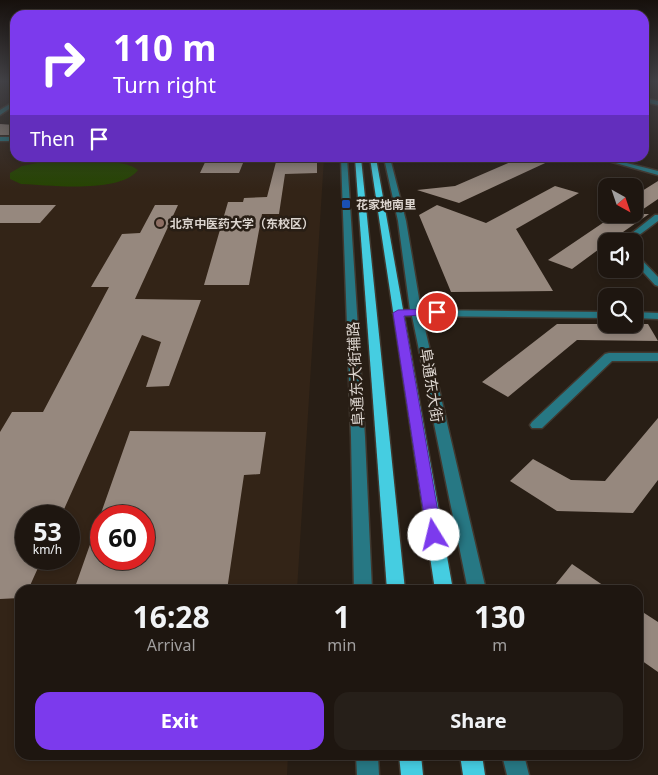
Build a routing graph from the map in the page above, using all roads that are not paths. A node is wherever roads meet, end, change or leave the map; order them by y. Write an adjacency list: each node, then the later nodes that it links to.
1 (344, 162): 18 (street, 阜通东大街辅路)
2 (358, 162): 19 (main road)
3 (374, 162): 12 (main road, 阜通东大街)
4 (388, 162): 11 (street)
5 (617, 162): 6 (street)
6 (658, 173)
7 (658, 217): 8 (street)
8 (637, 233)
9 (643, 267): 10 (street)
10 (658, 283)
11 (416, 312): 12 (street); 13 (street); 21 (street)
12 (398, 313): 20 (main road, 阜通东大街)
13 (598, 315)
14 (643, 315): 15 (street)
15 (658, 316)
16 (658, 357): 17 (street)
17 (537, 425)
18 (363, 585)
19 (396, 585)
20 (443, 585)
21 (476, 585)
22 (367, 760): 26 (street)
23 (410, 760): 27 (main road)
24 (471, 760): 28 (main road)
25 (514, 760): 29 (street)
26 (368, 775)
27 (412, 775)
28 (474, 775)
29 (518, 775)

